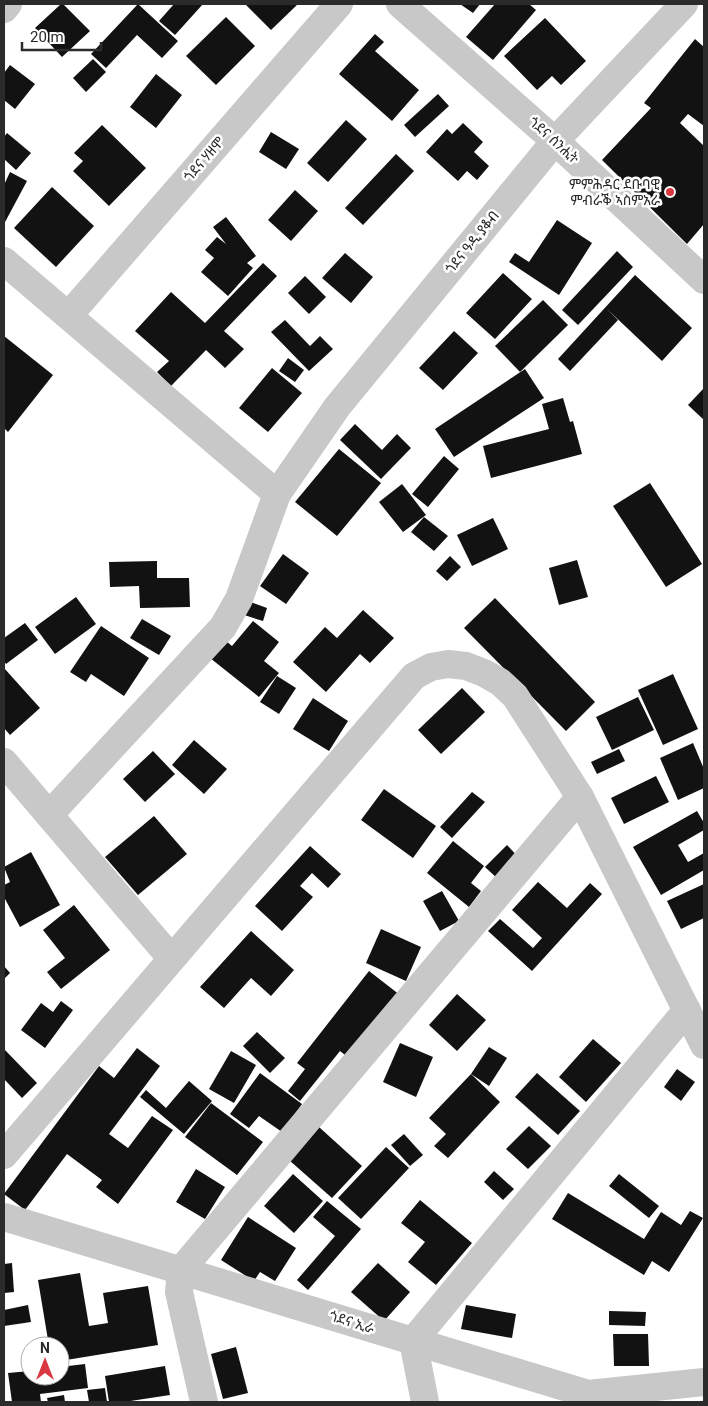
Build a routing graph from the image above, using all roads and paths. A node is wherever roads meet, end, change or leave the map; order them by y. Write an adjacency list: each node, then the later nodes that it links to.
1 (8, 4): 5 (street)
2 (339, 4): 9 (street, ጎደና ሃዘሞ)
3 (400, 4): 6 (street, ጎደና ሰንሒት)
4 (684, 4): 6 (street, ጎደና ዓዲ ያቆብ)
5 (4, 9)
6 (555, 141): 8 (street, ጎደና ሰንሒት); 10 (street, ጎደና ዓዲ ያቆብ)
7 (4, 261): 9 (street)
8 (704, 280)
9 (69, 315): 10 (street)
10 (277, 494): 13 (street, ጎደና ዓዲ ያቆብ)
11 (4, 762): 13 (street)
12 (580, 797): 14 (street); 15 (street); 19 (street)
13 (49, 815): 14 (street)
14 (171, 958): 17 (street)
15 (686, 1010): 16 (street); 20 (street)
16 (704, 1045)
17 (4, 1155)
18 (4, 1217): 19 (street, ጎደና ኢራ)
19 (181, 1270): 20 (street, ጎደና ኢራ); 23 (street)
20 (413, 1341): 22 (street, ጎደና ኢራ); 24 (street)
21 (704, 1382): 22 (street, ጎደና ኢራ)
22 (582, 1398)
23 (204, 1402)
24 (425, 1402)

